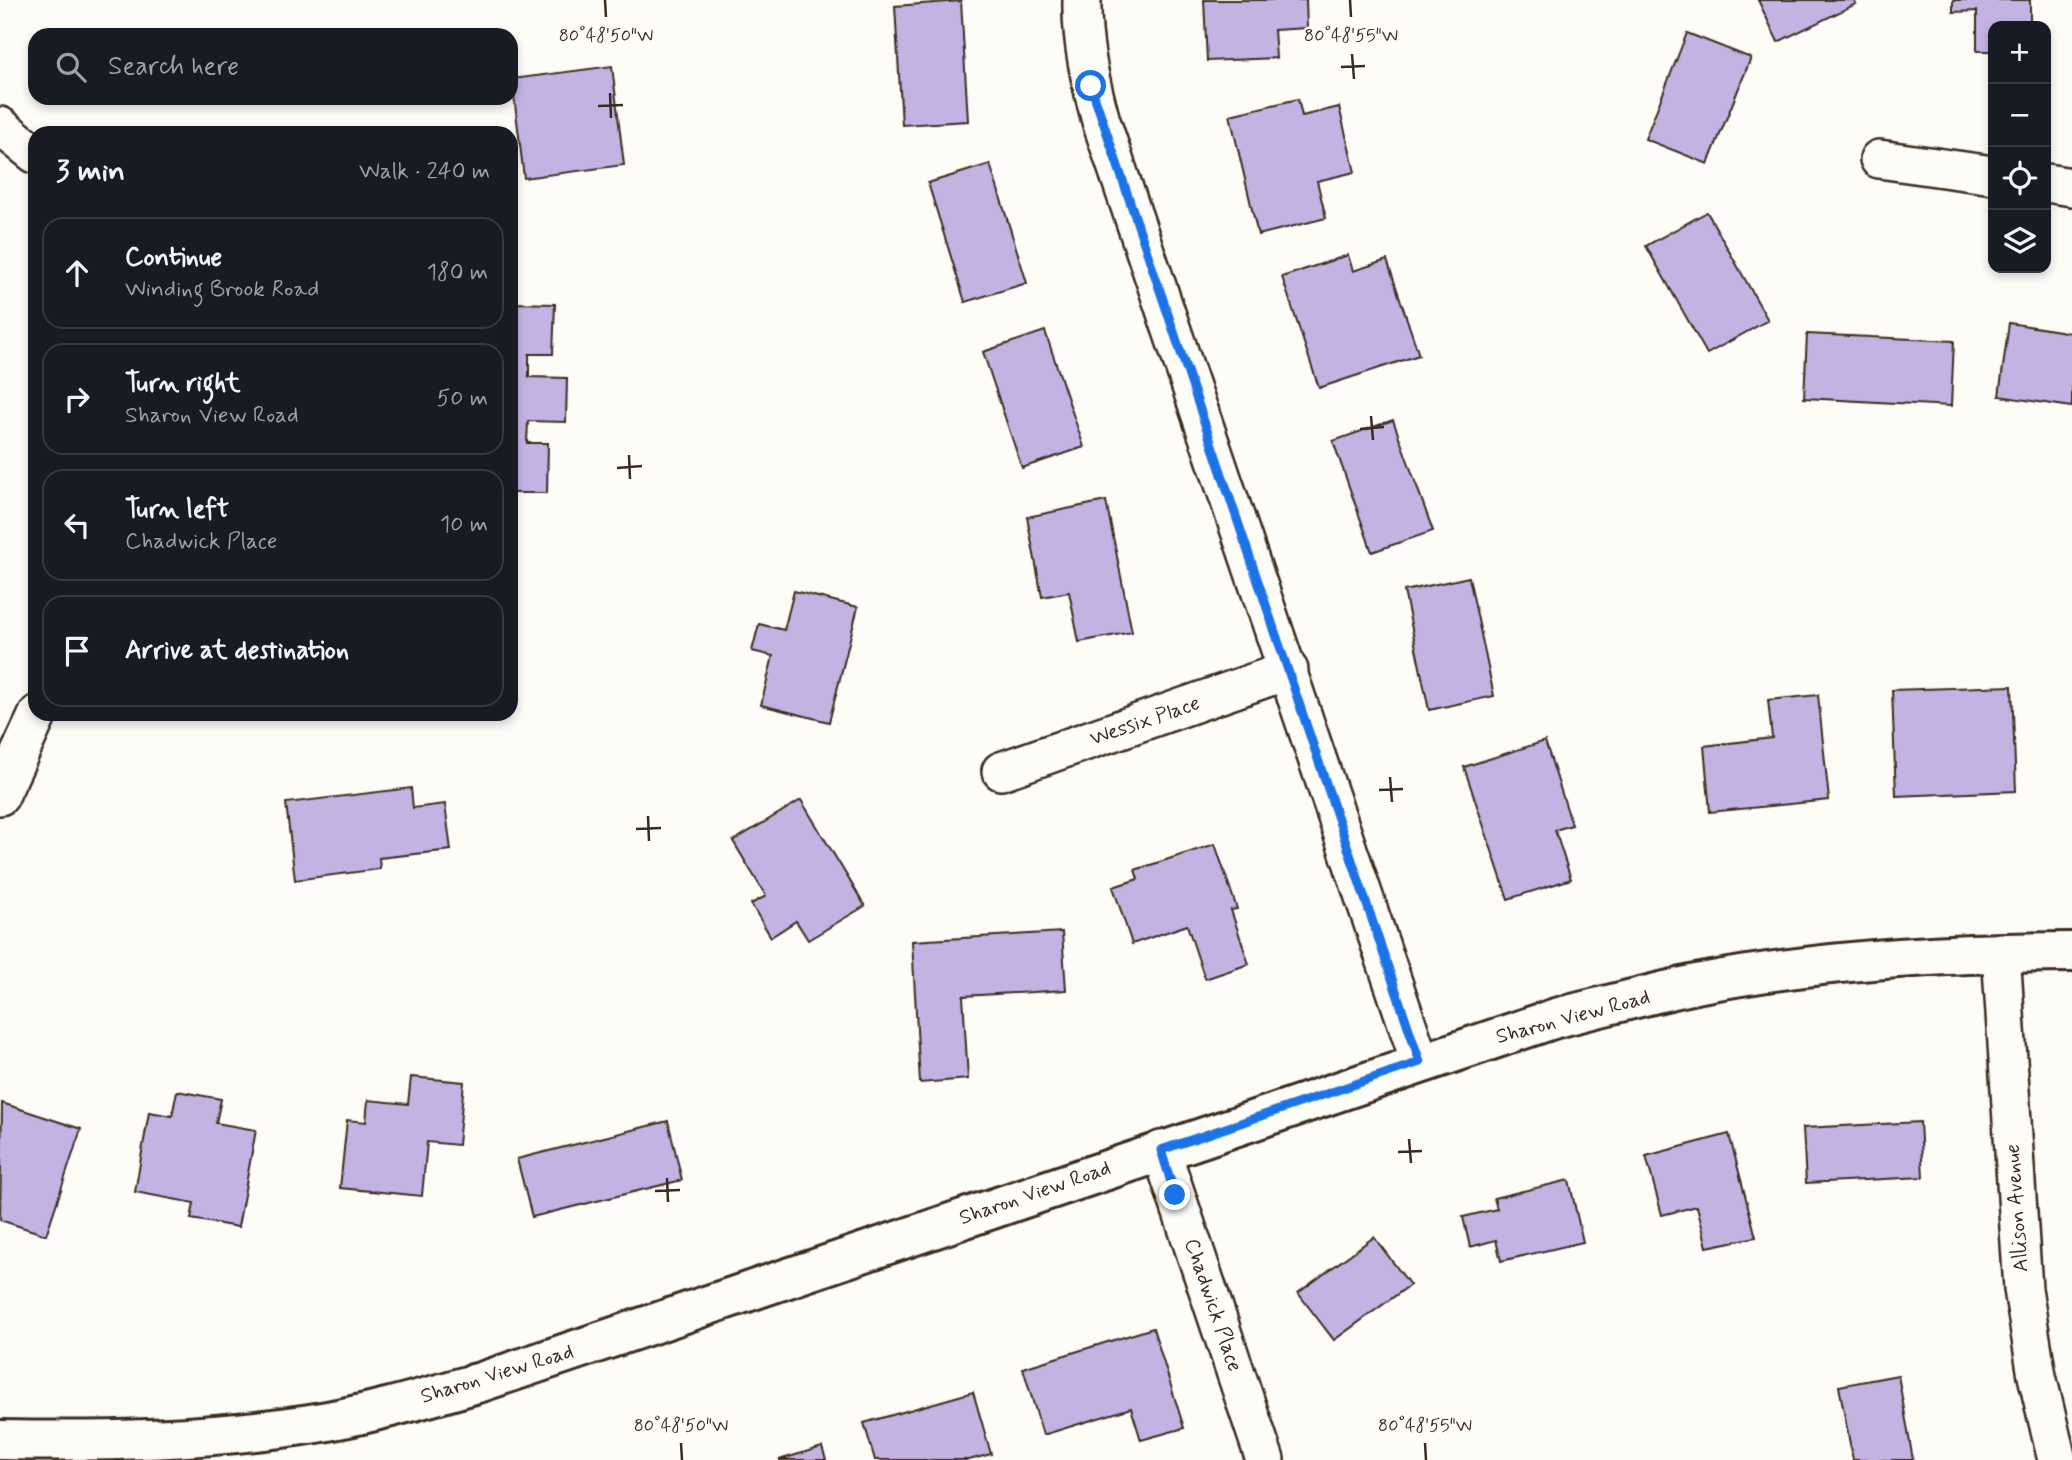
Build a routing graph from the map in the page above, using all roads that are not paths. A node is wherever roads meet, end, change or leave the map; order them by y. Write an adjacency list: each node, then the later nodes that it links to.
1 (1082, 0): 8 (street)
2 (0, 126): 3 (street)
3 (28, 149)
4 (1879, 159): 5 (street)
5 (1988, 174)
6 (2051, 184): 7 (street)
7 (2072, 187)
8 (1289, 670): 10 (street, Wessix Place); 14 (street)
9 (35, 721): 11 (street)
10 (1002, 771)
11 (0, 796)
12 (2001, 952): 13 (street, Sharon View Road); 14 (street, Sharon View Road); 19 (street, Allison Avenue)
13 (2072, 952)
14 (1420, 1062): 15 (street, Sharon View Road)
15 (1161, 1150): 17 (street, Sharon View Road); 18 (street, Chadwick Place)
16 (0, 1440): 17 (street, Sharon View Road)
17 (181, 1450)
18 (1265, 1460)
19 (2057, 1460)

